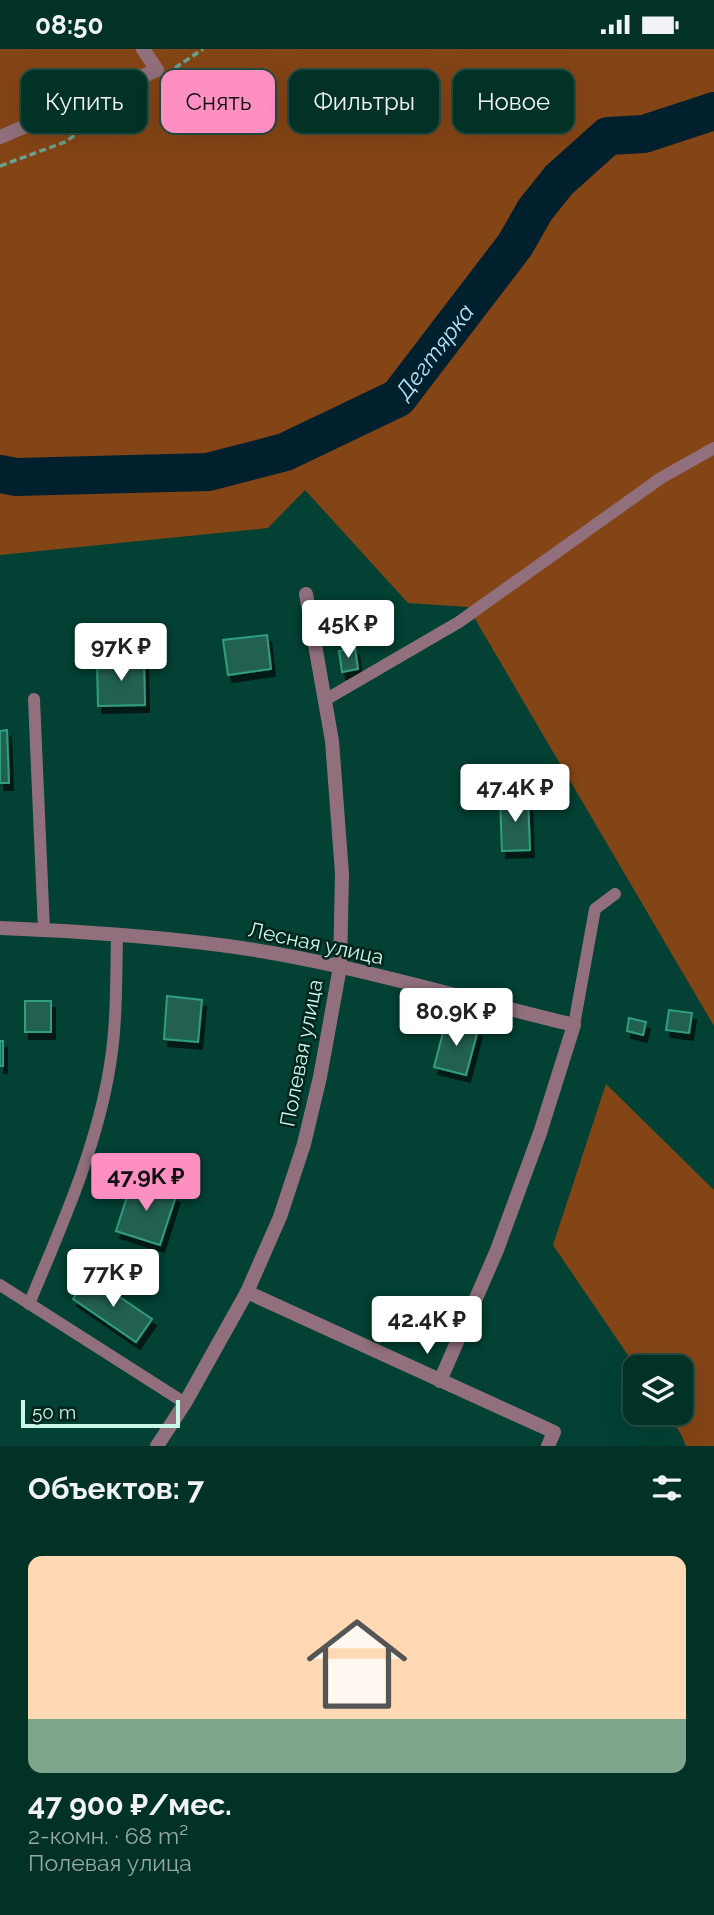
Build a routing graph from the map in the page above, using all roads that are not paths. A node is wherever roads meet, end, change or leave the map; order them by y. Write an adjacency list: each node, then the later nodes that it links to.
1 (143, 49): 2 (street)
2 (0, 138)
3 (714, 448): 6 (lane)
4 (306, 594): 6 (street, Полевая улица)
5 (34, 699): 9 (lane)
6 (325, 700): 11 (street, Полевая улица)
7 (615, 894): 12 (lane)
8 (0, 929): 9 (street, Лесная улица)
9 (44, 930): 10 (street, Лесная улица)
10 (117, 936): 11 (street, Лесная улица); 15 (lane)
11 (340, 967): 12 (street, Лесная улица); 14 (street, Полевая улица)
12 (575, 1025): 16 (street)
13 (0, 1285): 15 (lane)
14 (247, 1292): 16 (street); 17 (street, Полевая улица)
15 (29, 1304): 17 (lane)
16 (440, 1381): 19 (street)
17 (185, 1403): 18 (street, Полевая улица)
18 (157, 1446)
19 (548, 1446)

